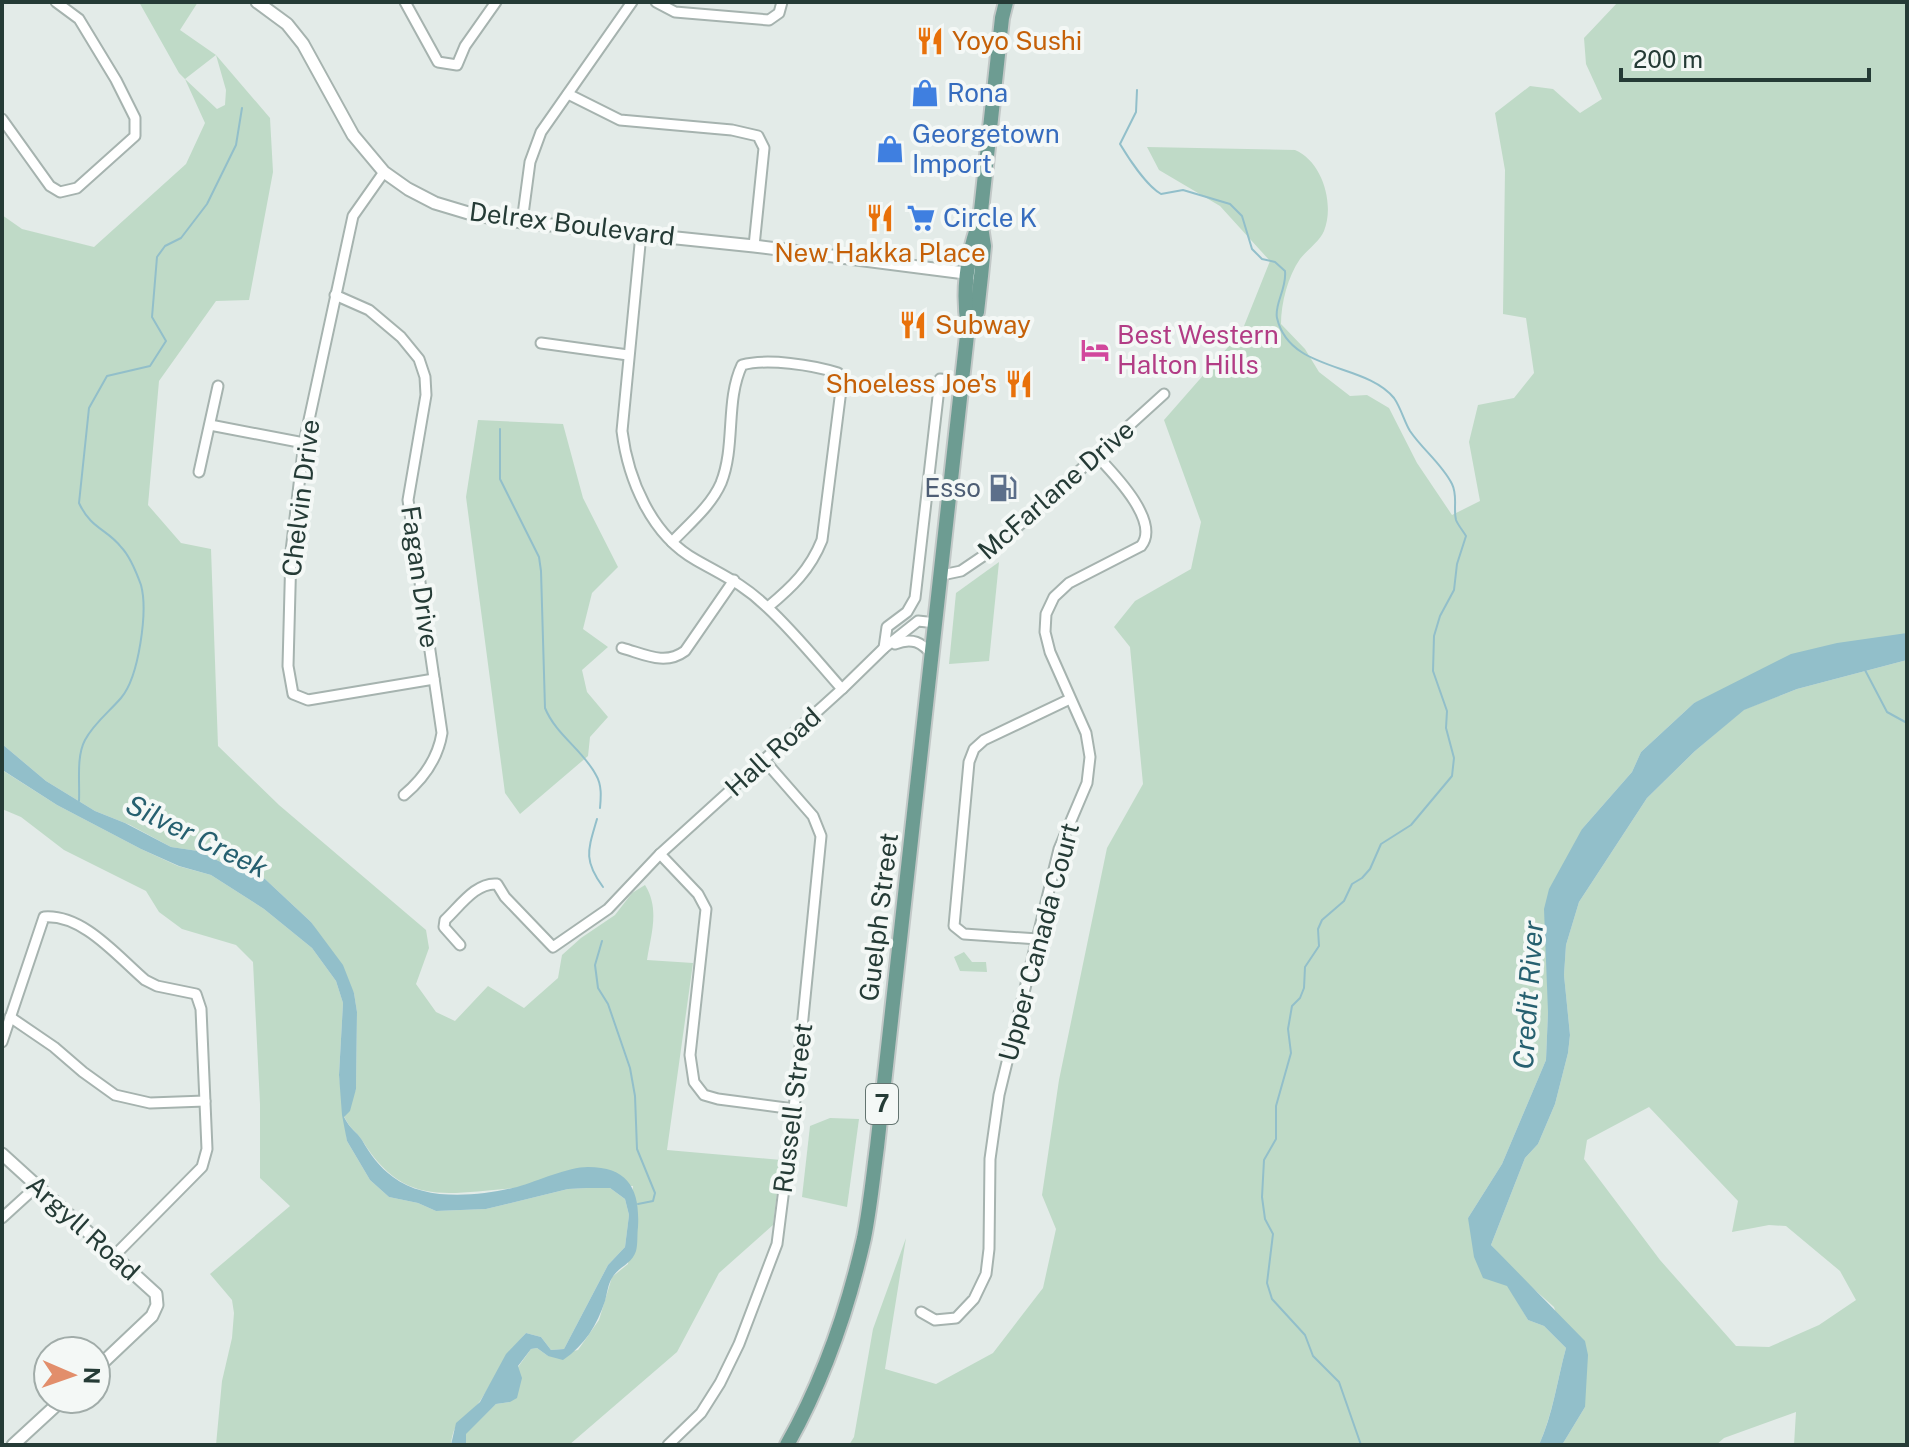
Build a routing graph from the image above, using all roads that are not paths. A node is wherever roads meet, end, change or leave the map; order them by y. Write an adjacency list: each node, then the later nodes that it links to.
1 (56, 2): 12 (street)
2 (257, 2): 13 (street, Delrex Boulevard)
3 (405, 2): 4 (street)
4 (496, 2)
5 (632, 2): 11 (street)
6 (656, 2): 7 (street)
7 (782, 2)
8 (1000, 2): 10 (main road, Guelph Street)
9 (1006, 2): 10 (main road, Guelph Street)
10 (1002, 18): 17 (main road, Guelph Street)
11 (568, 94): 14 (street); 16 (street)
12 (2, 119)
13 (384, 172): 14 (street, Delrex Boulevard); 18 (street, Chelvin Drive)
14 (522, 222): 15 (street, Delrex Boulevard)
15 (641, 234): 16 (street, Delrex Boulevard); 20 (street)
16 (754, 246): 17 (street, Delrex Boulevard)
17 (974, 275): 21 (main road, Guelph Street)
18 (335, 295): 25 (street, Chelvin Drive); 36 (street, Fagan Drive)
19 (541, 343): 20 (street)
20 (628, 355): 28 (street)
21 (962, 381): 29 (main road, Guelph Street); 34 (street, Hall Road)
22 (218, 386): 24 (street)
23 (1164, 394): 26 (street, McFarlane Drive)
24 (210, 425): 25 (street); 27 (street)
25 (304, 443): 36 (street, Chelvin Drive)
26 (1097, 456): 29 (street, McFarlane Drive); 38 (street, Upper Canada Court)
27 (199, 472)
28 (672, 542): 30 (street); 31 (street)
29 (942, 575): 32 (main road, Guelph Street)
30 (734, 580): 31 (street); 33 (street)
31 (768, 607): 37 (street)
32 (936, 623): 34 (street, Hall Road); 35 (main road, Guelph Street / 7)
33 (622, 648)
34 (884, 648): 35 (street); 37 (street, Hall Road)
35 (933, 656): 57 (main road, Guelph Street / 7)
36 (434, 679): 40 (street, Fagan Drive)
37 (842, 689): 39 (street, Hall Road)
38 (1070, 699): 42 (street, Upper Canada Court); 42 (street)
39 (764, 760): 41 (street, Hall Road); 47 (street, Russell Street)
40 (404, 795)
41 (660, 854): 43 (street, Hall Road); 47 (street)
42 (1038, 939): 52 (street, Upper Canada Court)
43 (460, 945)
44 (10, 1017): 45 (street); 46 (street); 46 (street)
45 (2, 1042)
46 (205, 1101): 51 (street)
47 (794, 1109): 56 (street, Russell Street)
48 (2, 1154): 49 (street, Argyll Road)
49 (36, 1187): 50 (street); 51 (street, Argyll Road)
50 (2, 1218)
51 (115, 1255): 53 (street, Argyll Road)
52 (921, 1312)
53 (112, 1354)
54 (46, 1415): 55 (street)
55 (13, 1445)
56 (668, 1445)
57 (787, 1445)

